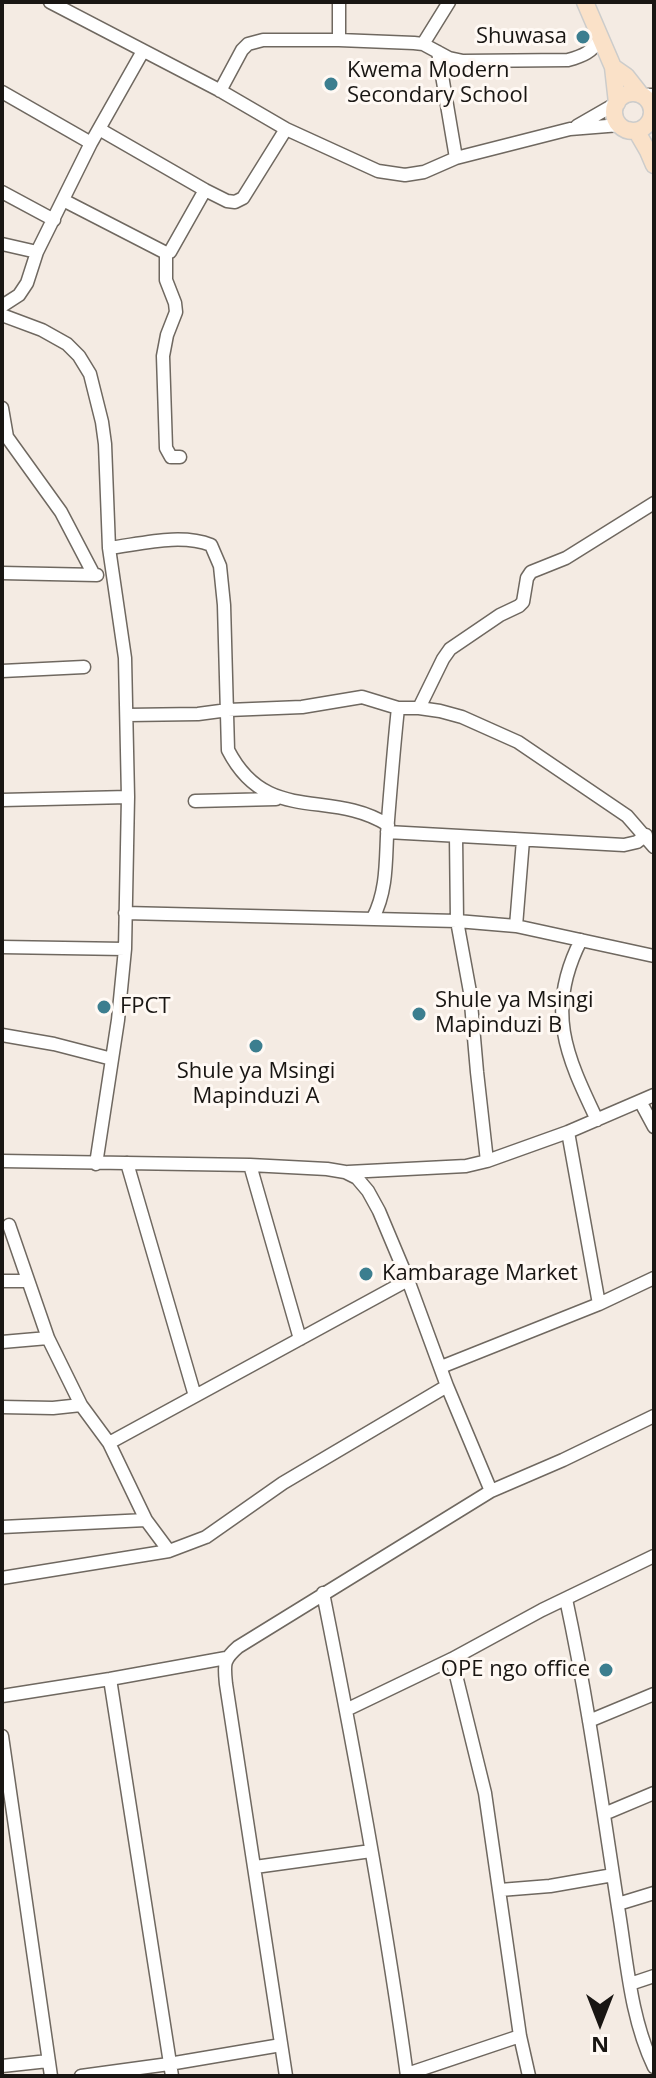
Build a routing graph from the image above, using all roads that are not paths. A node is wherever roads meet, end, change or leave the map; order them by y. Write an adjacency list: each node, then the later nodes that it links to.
1 (50, 2): 8 (street)
2 (339, 2): 6 (street)
3 (449, 2): 7 (street)
4 (585, 2): 5 (main road)
5 (600, 39): 9 (street); 10 (main road)
6 (339, 40): 7 (street); 11 (street)
7 (423, 44): 9 (street)
8 (143, 51): 11 (street); 17 (street)
9 (438, 52): 21 (street)
10 (613, 67): 13 (main road); 14 (main road)
11 (220, 91): 18 (street)
12 (2, 92): 20 (street)
13 (648, 95): 14 (main road); 15 (main road)
14 (617, 103): 16 (main road); 19 (street)
15 (652, 119): 16 (main road); 22 (main road)
16 (623, 127): 19 (street); 22 (main road)
17 (99, 129): 20 (street); 23 (street)
18 (286, 129): 21 (street); 23 (street)
19 (570, 129): 21 (street)
20 (91, 143): 25 (street)
21 (456, 158)
22 (651, 158)
23 (205, 190): 29 (street)
24 (2, 192): 26 (street)
25 (63, 200): 26 (street); 29 (street)
26 (54, 220): 28 (street)
27 (2, 244): 28 (street)
28 (37, 252): 30 (street)
29 (166, 253): 33 (street)
30 (2, 306)
31 (2, 315): 35 (street)
32 (2, 408): 38 (street)
33 (180, 457)
34 (651, 507): 42 (street)
35 (109, 548): 37 (street); 43 (street)
36 (2, 573): 38 (street)
37 (112, 574): 38 (street); 44 (street)
38 (94, 575)
39 (84, 667): 40 (street)
40 (2, 671)
41 (398, 708): 42 (street); 43 (street); 49 (street)
42 (419, 708): 52 (street)
43 (228, 710): 44 (street); 46 (street)
44 (127, 715): 45 (street)
45 (128, 797): 47 (street); 53 (street)
46 (279, 799): 48 (street); 49 (street)
47 (2, 800)
48 (195, 801)
49 (388, 828): 50 (street); 54 (street)
50 (456, 836): 51 (street); 55 (street)
51 (523, 840): 52 (street); 56 (street)
52 (650, 841)
53 (125, 913): 54 (street); 59 (street)
54 (373, 918): 55 (street)
55 (457, 921): 56 (street); 69 (street)
56 (516, 926): 57 (street)
57 (581, 940): 60 (street); 65 (street)
58 (2, 947): 59 (street)
59 (125, 949): 62 (street)
60 (654, 956)
61 (2, 1035): 62 (street)
62 (112, 1059): 71 (street)
63 (654, 1095): 64 (street)
64 (640, 1101): 65 (street); 66 (street)
65 (597, 1120): 67 (street)
66 (654, 1127)
67 (568, 1132): 69 (street); 79 (street)
68 (2, 1161): 71 (street)
69 (487, 1161): 73 (street)
70 (127, 1163): 71 (street); 72 (street); 85 (street)
71 (96, 1164)
72 (250, 1165): 73 (street); 81 (street)
73 (345, 1172): 76 (street)
74 (9, 1225): 78 (street)
75 (654, 1278): 79 (street)
76 (408, 1280): 81 (street); 83 (street)
77 (2, 1281): 78 (street)
78 (27, 1281): 80 (street)
79 (599, 1304): 83 (street)
80 (48, 1338): 82 (street); 86 (street)
81 (300, 1339): 85 (street)
82 (2, 1342)
83 (441, 1367): 84 (street)
84 (447, 1386): 90 (street); 93 (street)
85 (195, 1396): 89 (street)
86 (81, 1405): 87 (street); 89 (street)
87 (2, 1407)
88 (654, 1416): 90 (street)
89 (109, 1443): 91 (street)
90 (491, 1491): 96 (street)
91 (146, 1520): 92 (street); 93 (street)
92 (2, 1527)
93 (169, 1551): 95 (street)
94 (654, 1556): 97 (street)
95 (2, 1578)
96 (323, 1593): 98 (street); 103 (street)
97 (566, 1599): 99 (street); 104 (street)
98 (226, 1658): 100 (street); 109 (street)
99 (452, 1659): 103 (street); 111 (street)
100 (110, 1679): 102 (street); 121 (street)
101 (654, 1694): 104 (street)
102 (2, 1696)
103 (346, 1710): 108 (street)
104 (589, 1721): 107 (street)
105 (2, 1736): 118 (street)
106 (654, 1793): 107 (street)
107 (604, 1814): 110 (street)
108 (371, 1851): 109 (street); 122 (street)
109 (255, 1867): 117 (street)
110 (613, 1875): 111 (street); 113 (street)
111 (500, 1890): 116 (street)
112 (654, 1893): 113 (street)
113 (618, 1904): 115 (street)
114 (654, 1976): 115 (street)
115 (630, 1984): 120 (street)
116 (520, 2036): 122 (street); 126 (street)
117 (281, 2045): 121 (street); 125 (street)
118 (48, 2061): 119 (street); 123 (street)
119 (2, 2066)
120 (654, 2067)
121 (170, 2070): 124 (street)
122 (407, 2075)
123 (51, 2076)
124 (81, 2076)
125 (286, 2076)
126 (529, 2076)

